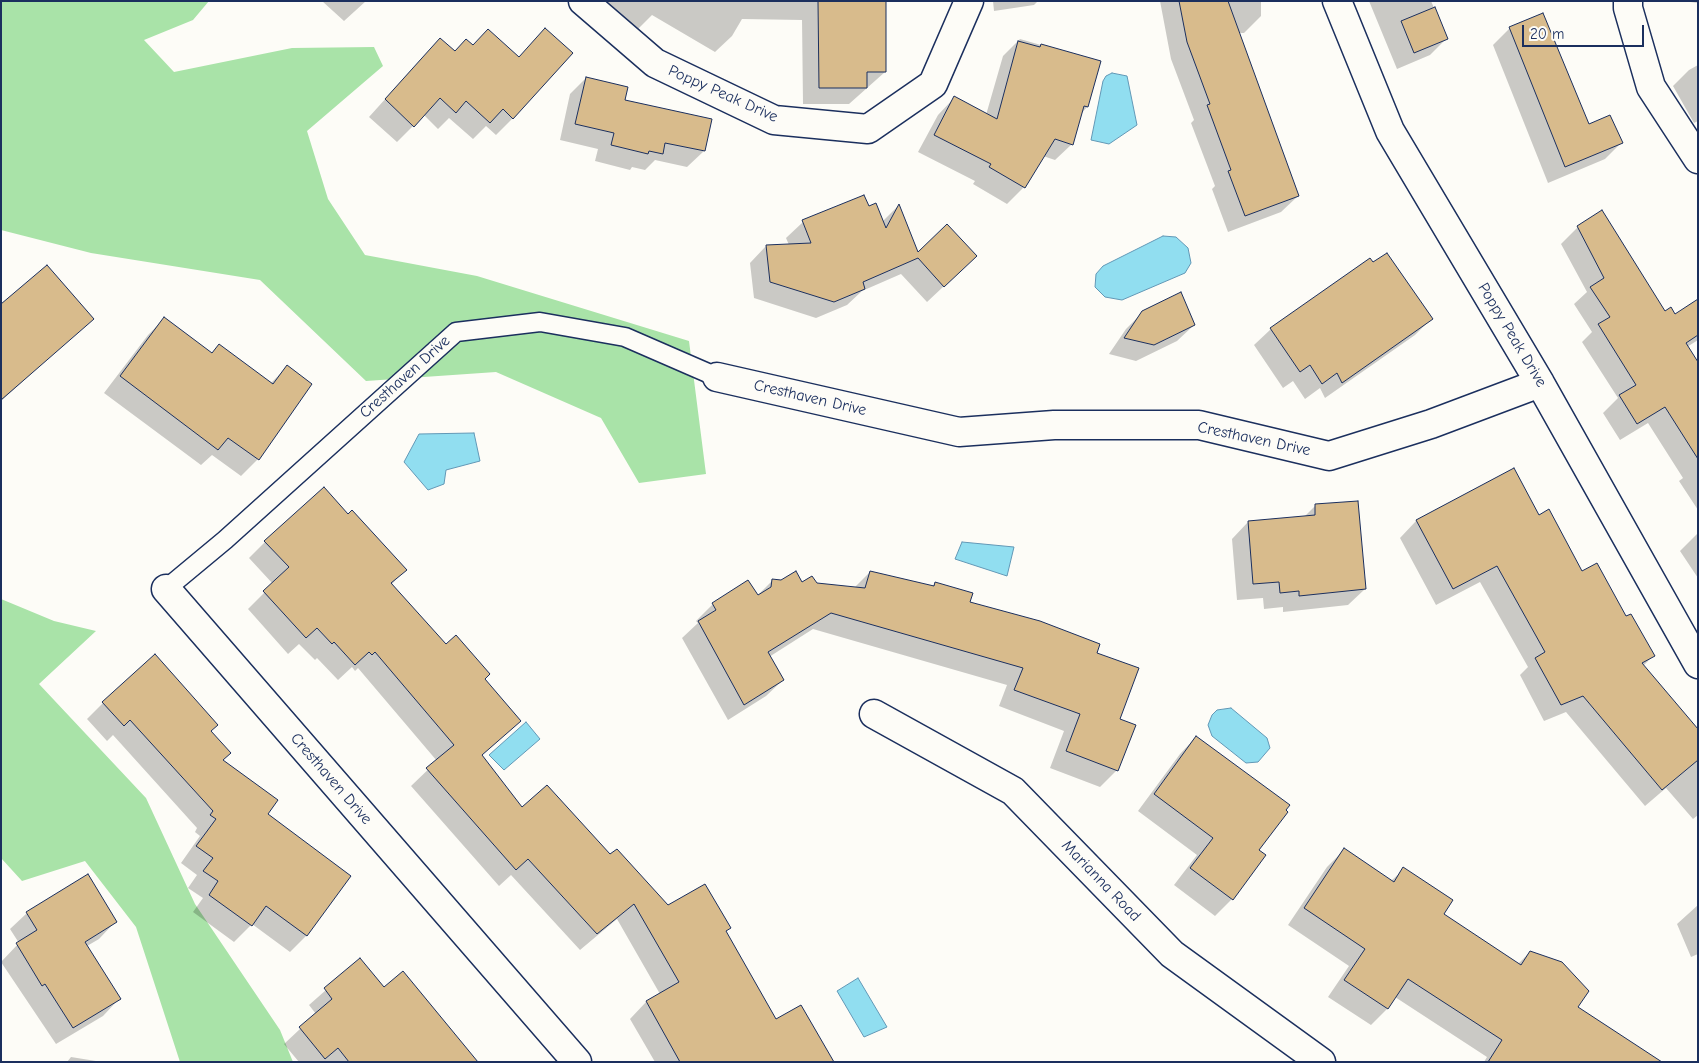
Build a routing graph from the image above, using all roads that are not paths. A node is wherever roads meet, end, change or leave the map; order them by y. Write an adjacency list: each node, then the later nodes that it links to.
1 (583, 1): 2 (street, Poppy Peak Drive)
2 (969, 1)
3 (1337, 1): 7 (street, Poppy Peak Drive)
4 (1628, 1): 5 (street)
5 (1698, 159)
6 (717, 377): 7 (street, Cresthaven Drive); 8 (lane, Cresthaven Drive)
7 (1540, 383): 9 (street, Poppy Peak Drive)
8 (166, 590): 11 (street, Cresthaven Drive)
9 (1698, 664)
10 (874, 714): 12 (street, Marianna Road)
11 (577, 1062)
12 (1320, 1062)

